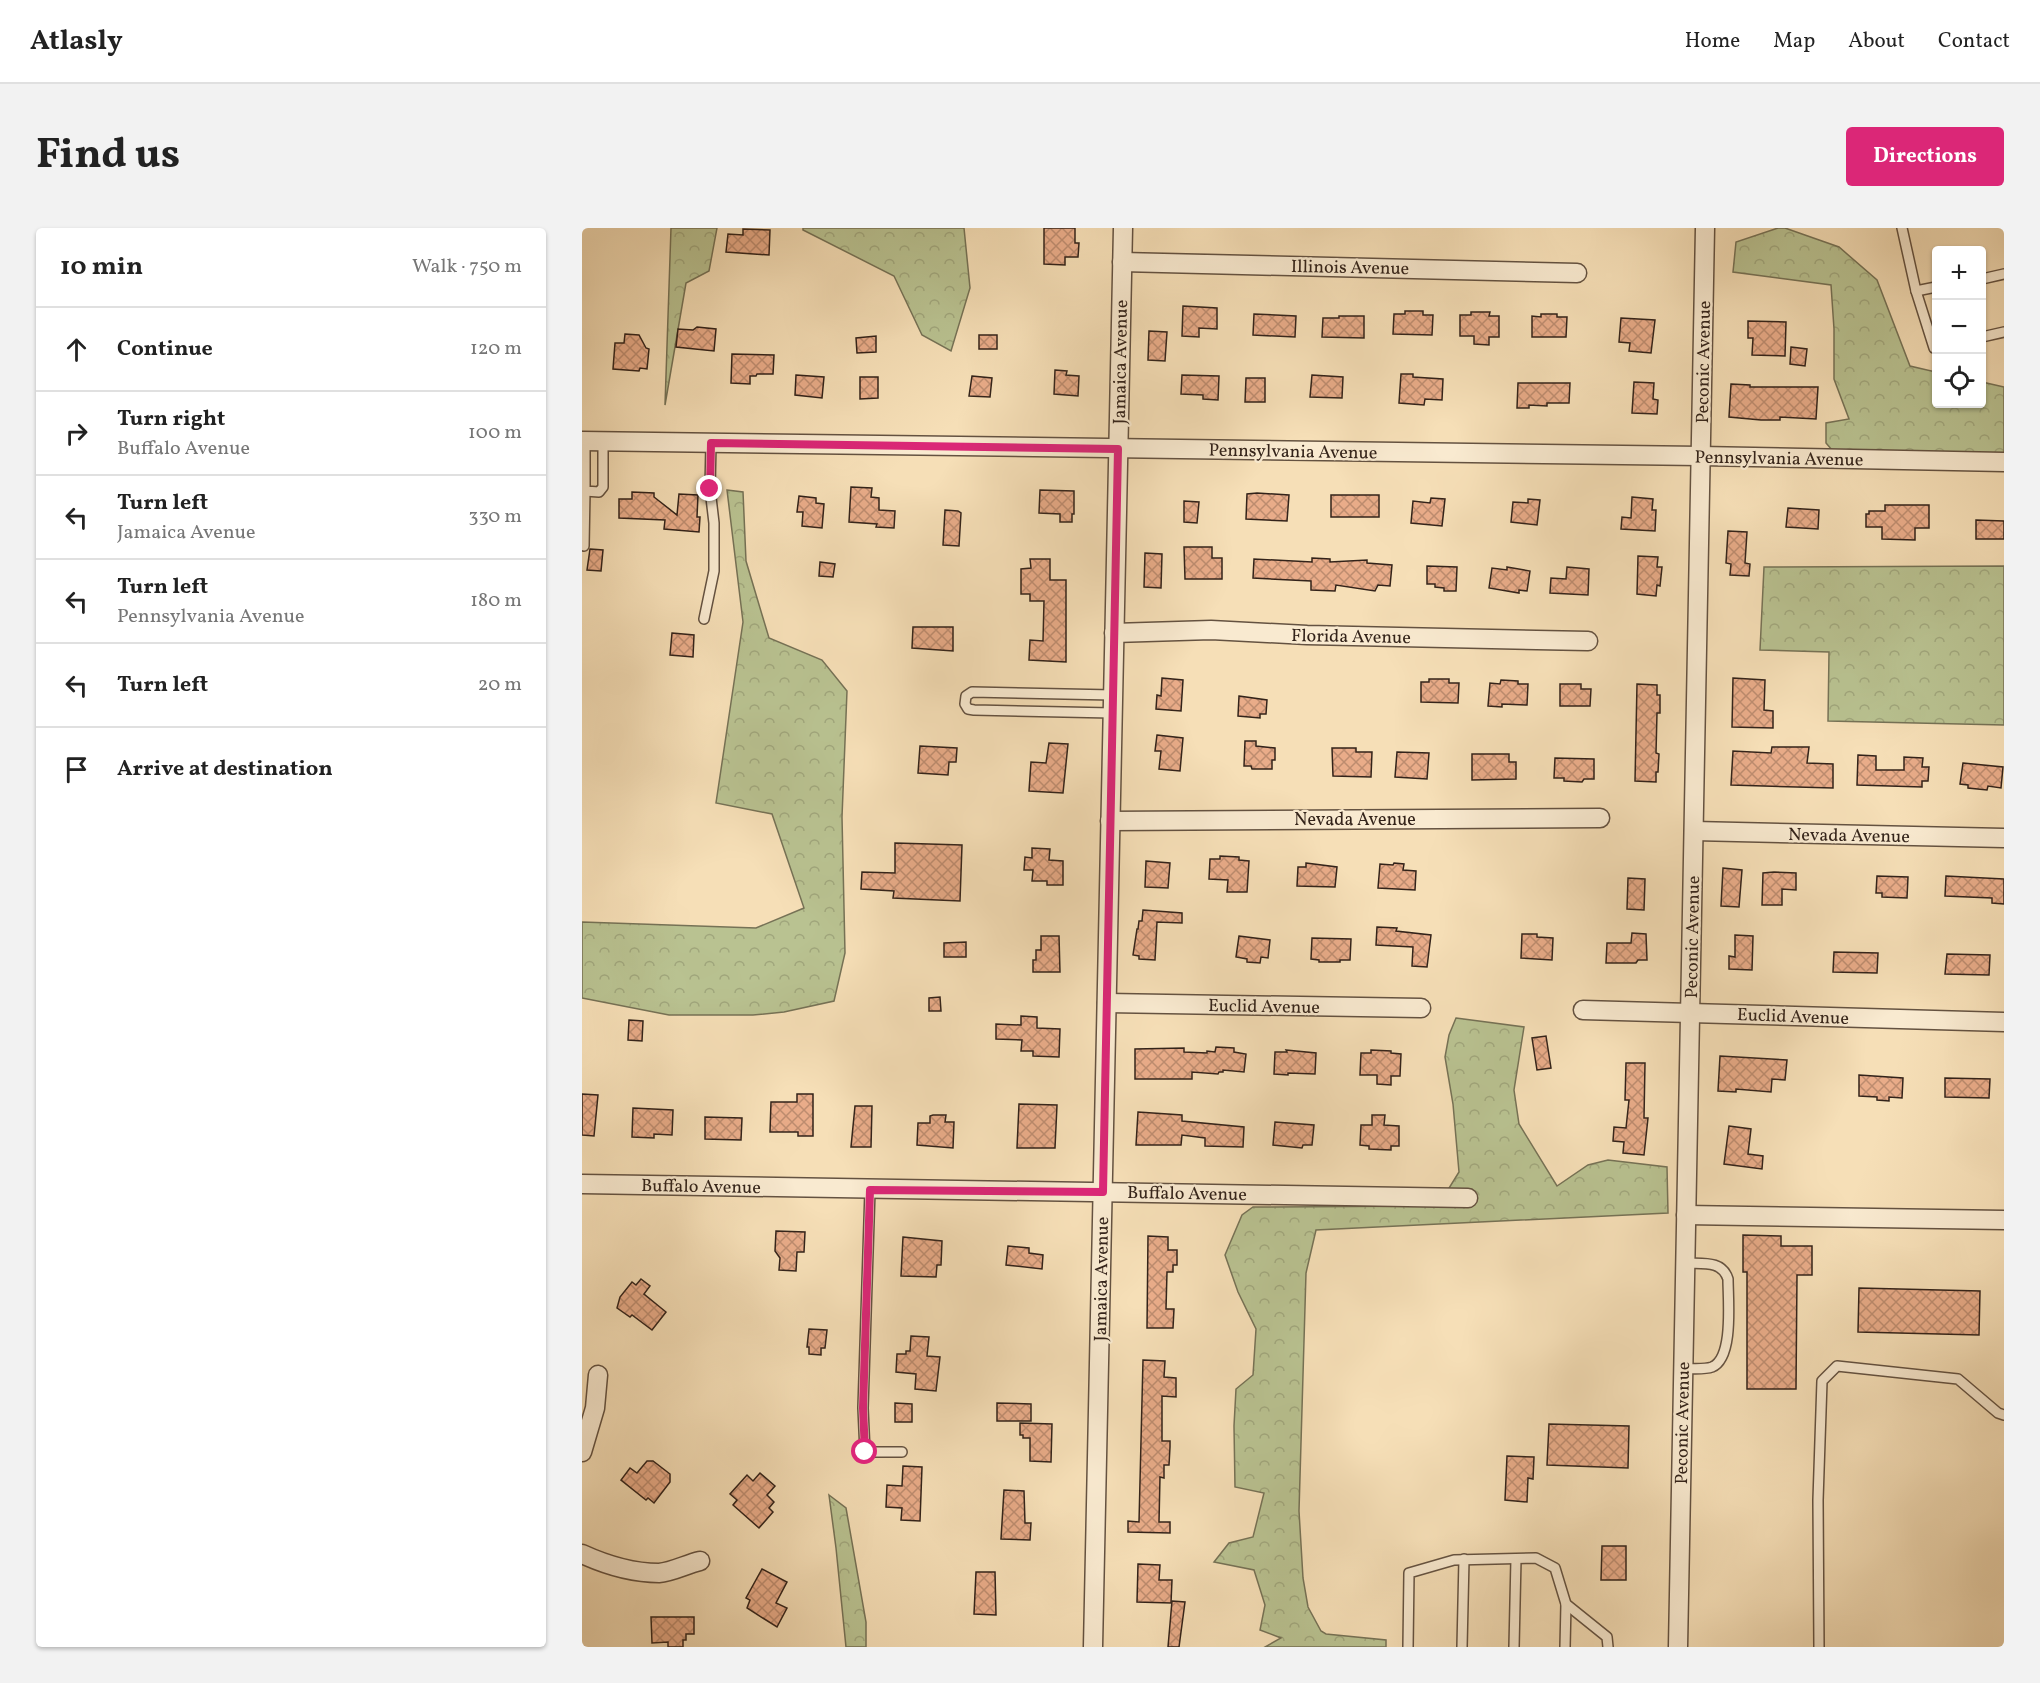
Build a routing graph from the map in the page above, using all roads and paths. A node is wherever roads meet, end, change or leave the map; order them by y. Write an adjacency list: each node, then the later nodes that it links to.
1 (1123, 228): 4 (street, Jamaica Avenue)
2 (1705, 228): 16 (street, Peconic Avenue)
3 (1902, 228): 9 (lane)
4 (1122, 262): 5 (street, Illinois Avenue); 15 (street, Jamaica Avenue)
5 (1577, 273)
6 (2004, 274): 7 (lane)
7 (1986, 278)
8 (1932, 288): 9 (lane)
9 (1916, 291): 12 (lane)
10 (2004, 332): 11 (lane)
11 (1986, 336)
12 (1932, 342)
13 (590, 441): 14 (street, Pennsylvania Avenue); 18 (lane); 18 (lane)
14 (711, 443): 15 (street, Pennsylvania Avenue); 20 (lane)
15 (1118, 449): 16 (street, Pennsylvania Avenue); 21 (street, Jamaica Avenue)
16 (1701, 456): 17 (street, Pennsylvania Avenue); 26 (street, Peconic Avenue)
17 (2004, 462)
18 (585, 491): 19 (lane)
19 (584, 546)
20 (704, 619)
21 (1114, 633): 22 (street, Florida Avenue); 23 (street, Jamaica Avenue)
22 (1588, 641)
23 (1113, 704): 23 (lane); 25 (street, Jamaica Avenue)
24 (1600, 818): 25 (street, Nevada Avenue)
25 (1110, 821): 28 (street, Jamaica Avenue)
26 (1694, 831): 27 (street, Nevada Avenue); 31 (street, Peconic Avenue)
27 (2004, 838)
28 (1107, 1003): 29 (street, Euclid Avenue); 35 (street, Jamaica Avenue)
29 (1421, 1008)
30 (1582, 1010): 31 (street, Euclid Avenue)
31 (1690, 1013): 32 (street, Euclid Avenue); 37 (street, Peconic Avenue)
32 (2004, 1022)
33 (582, 1184): 34 (street, Buffalo Avenue)
34 (870, 1190): 35 (street, Buffalo Avenue); 44 (lane)
35 (1103, 1192): 36 (street, Buffalo Avenue); 50 (street, Jamaica Avenue)
36 (1468, 1198)
37 (1686, 1215): 38 (street); 39 (street, Peconic Avenue)
38 (2004, 1220)
39 (1686, 1263): 40 (street, Peconic Avenue); 40 (lane)
40 (1683, 1369): 56 (street, Peconic Avenue)
41 (598, 1375): 43 (street)
42 (2004, 1415): 57 (lane)
43 (582, 1452)
44 (902, 1452)
45 (582, 1554): 48 (street)
46 (1516, 1558): 47 (lane); 49 (lane); 53 (lane)
47 (1464, 1559): 51 (lane); 52 (lane)
48 (699, 1560)
49 (1566, 1604): 54 (lane); 55 (lane)
50 (1094, 1647)
51 (1408, 1647)
52 (1462, 1647)
53 (1514, 1647)
54 (1565, 1647)
55 (1608, 1647)
56 (1678, 1647)
57 (1819, 1647)

